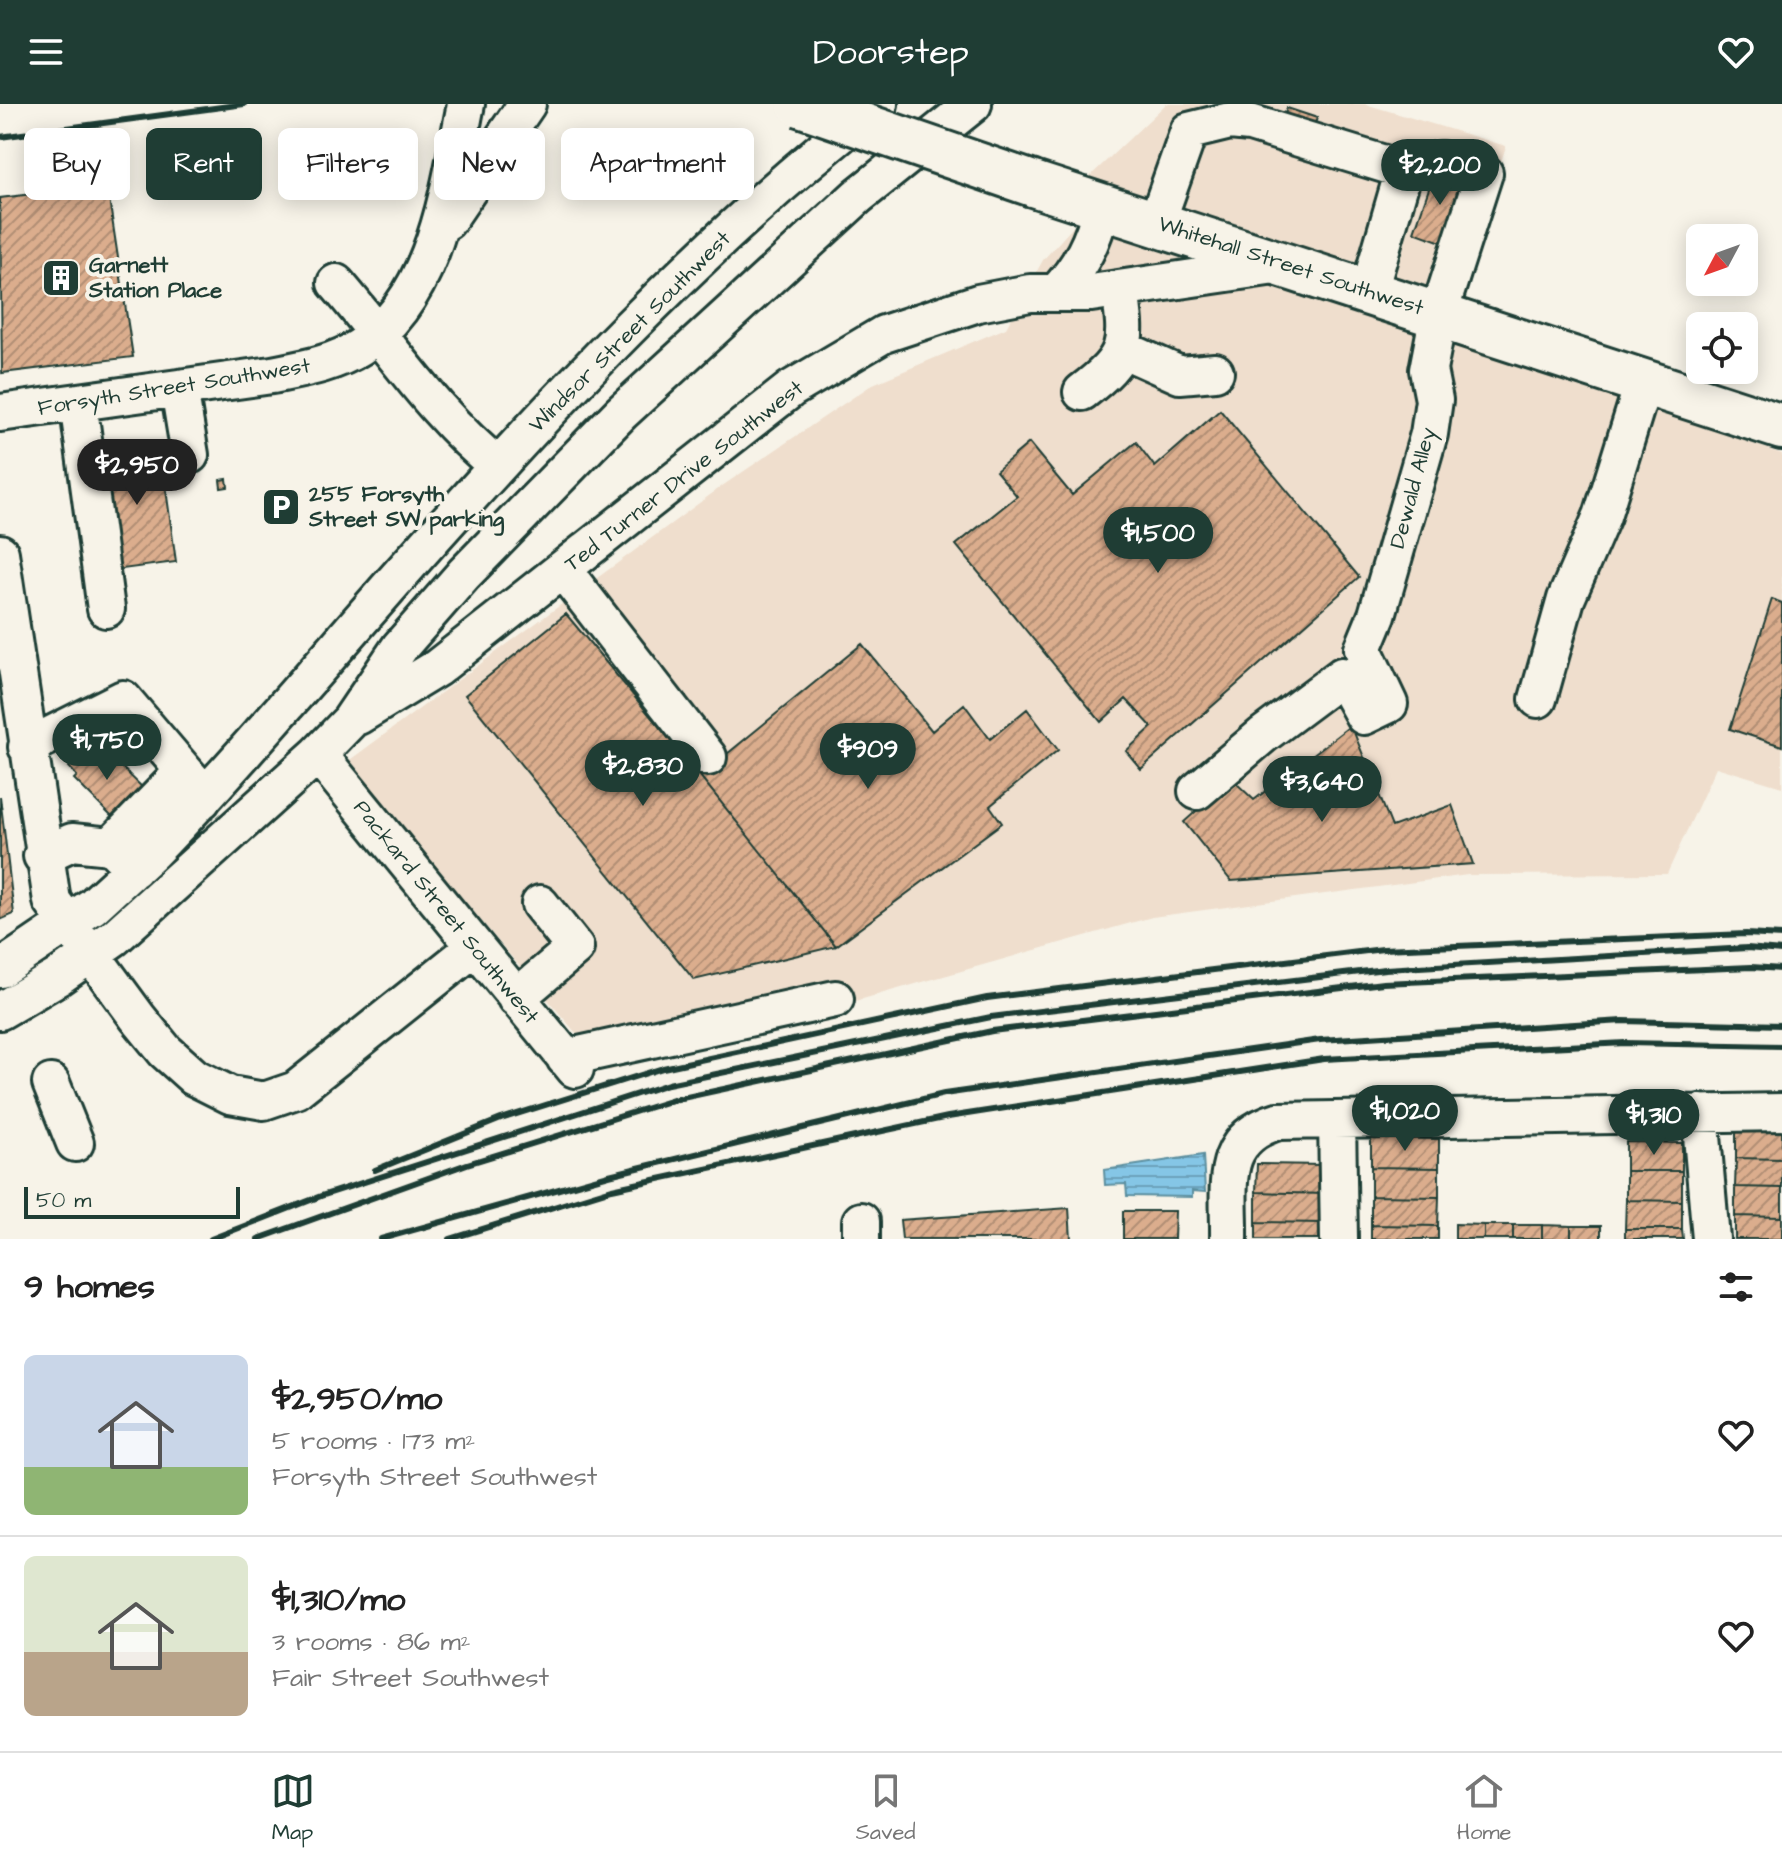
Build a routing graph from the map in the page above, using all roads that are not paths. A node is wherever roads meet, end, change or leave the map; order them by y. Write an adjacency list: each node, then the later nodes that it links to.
1 (466, 104): 9 (street, Forsyth Street Southwest)
2 (527, 104): 9 (street)
3 (800, 104): 7 (main road, Whitehall Street Southwest, bridge)
4 (879, 104): 26 (street, Windsor Street Southwest)
5 (973, 104): 32 (street, Ted Turner Drive Southwest)
6 (1404, 170): 8 (street); 13 (street); 15 (street, Dewald Alley)
7 (1102, 206): 8 (main road, Whitehall Street Southwest); 14 (street)
8 (1156, 224): 10 (main road, Whitehall Street Southwest)
9 (433, 243): 16 (street, Forsyth Street Southwest)
10 (1286, 264): 12 (street, Ted Turner Drive Southwest); 13 (main road, Whitehall Street Southwest)
11 (336, 283): 16 (street)
12 (1120, 289): 14 (street, Ted Turner Drive Southwest); 17 (street)
13 (1369, 291): 15 (main road, Whitehall Street Southwest)
14 (1056, 293): 28 (street, Ted Turner Drive Southwest)
15 (1439, 313): 19 (main road, Whitehall Street Southwest); 37 (street, Dewald Alley)
16 (379, 332): 20 (street, Forsyth Street Southwest); 26 (street)
17 (1122, 349): 18 (street); 21 (street)
18 (1215, 372)
19 (1644, 381): 24 (main road, Whitehall Street Southwest); 30 (street)
20 (179, 388): 22 (street, Forsyth Street Southwest); 25 (street)
21 (1082, 392)
22 (78, 402): 23 (street, Forsyth Street Southwest); 29 (street)
23 (0, 413)
24 (1782, 425)
25 (190, 455)
26 (498, 466): 36 (street, Windsor Street Southwest)
27 (0, 553): 31 (street)
28 (563, 570): 32 (street, Ted Turner Drive Southwest); 35 (street)
29 (106, 609)
30 (1538, 699)
31 (11, 708): 33 (street)
32 (350, 721): 34 (street, Ted Turner Drive Southwest)
33 (27, 747): 36 (street); 38 (street)
34 (318, 754): 42 (street, Packard Street Southwest); 43 (street, Ted Turner Drive Southwest)
35 (708, 757)
36 (193, 786): 39 (street)
37 (1197, 791)
38 (42, 856): 39 (street); 41 (street)
39 (122, 858): 41 (street)
40 (540, 904): 45 (street)
41 (69, 924): 43 (street); 44 (street)
42 (475, 947): 43 (street); 45 (street, Packard Street Southwest)
43 (91, 955): 47 (street, Ted Turner Drive Southwest)
44 (0, 969)
45 (516, 998): 46 (street, Packard Street Southwest)
46 (835, 999)
47 (0, 1011)
48 (51, 1083): 52 (street)
49 (1782, 1112): 50 (street)
50 (1700, 1113): 51 (street); 55 (street)
51 (1337, 1120): 53 (street); 54 (street)
52 (75, 1143)
53 (1229, 1239)
54 (1339, 1239)
55 (1711, 1239)

